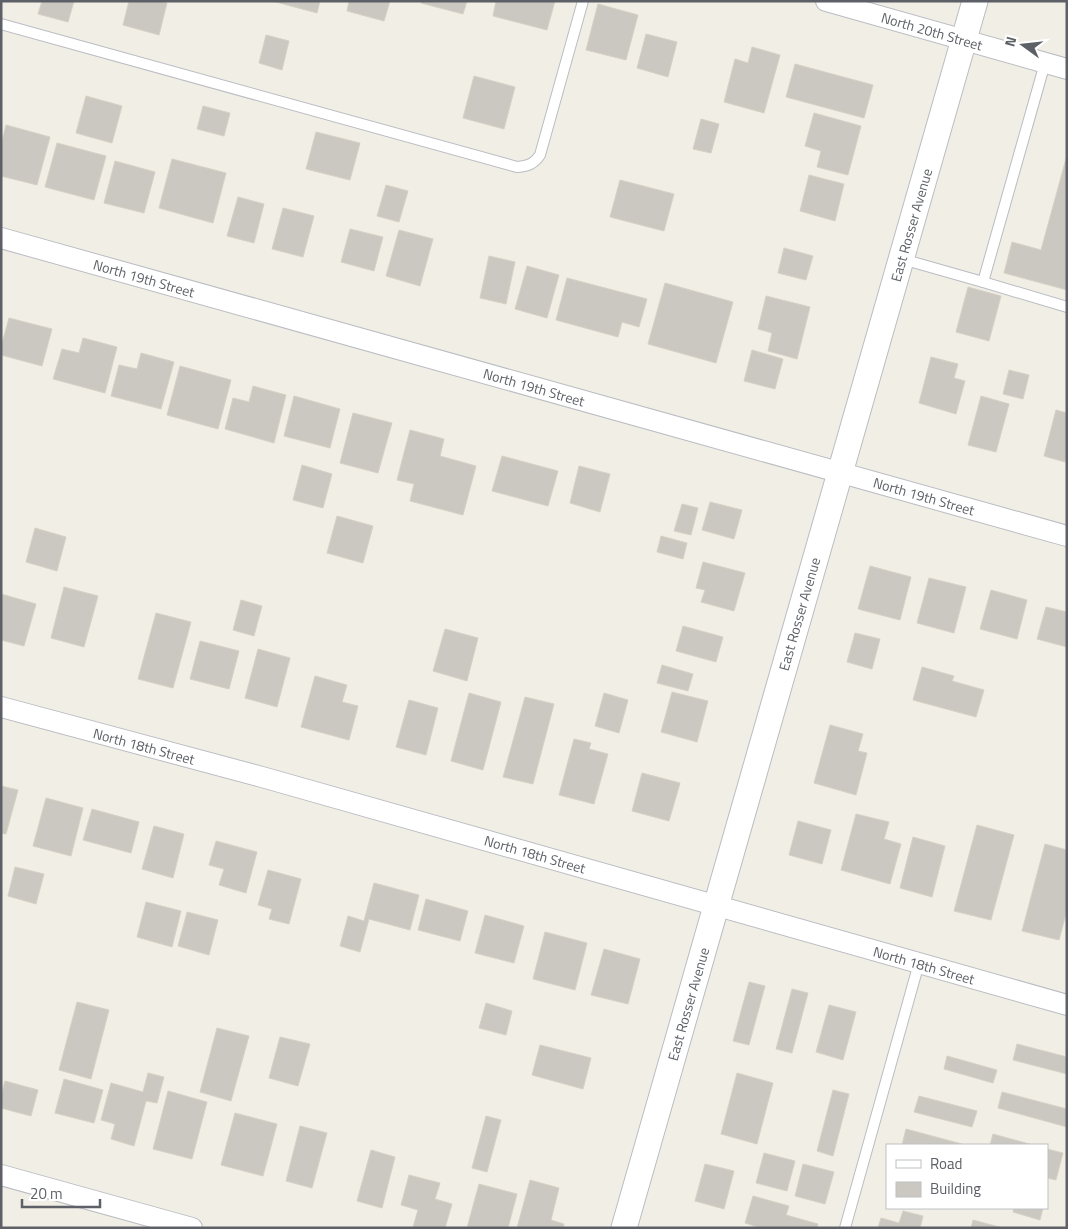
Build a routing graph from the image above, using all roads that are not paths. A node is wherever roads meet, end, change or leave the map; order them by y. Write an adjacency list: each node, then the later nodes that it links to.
1 (583, 1): 4 (lane)
2 (826, 1): 5 (street, North 20th Street)
3 (975, 1): 5 (street, East Rosser Avenue)
4 (1, 24)
5 (964, 40): 6 (street, North 20th Street); 9 (street, East Rosser Avenue)
6 (1045, 63): 7 (street, North 20th Street); 10 (lane)
7 (1067, 69)
8 (1, 238): 12 (street, North 19th Street)
9 (901, 259): 10 (lane); 12 (street, East Rosser Avenue)
10 (983, 282): 11 (lane)
11 (1067, 307)
12 (840, 472): 13 (street, North 19th Street); 15 (street, East Rosser Avenue)
13 (1067, 536)
14 (1, 707): 15 (street, North 18th Street)
15 (717, 905): 16 (street, North 18th Street); 20 (street, East Rosser Avenue)
16 (919, 963): 17 (street, North 18th Street); 21 (lane)
17 (1067, 1006)
18 (1, 1175): 19 (street)
19 (192, 1228)
20 (624, 1228)
21 (845, 1228)

